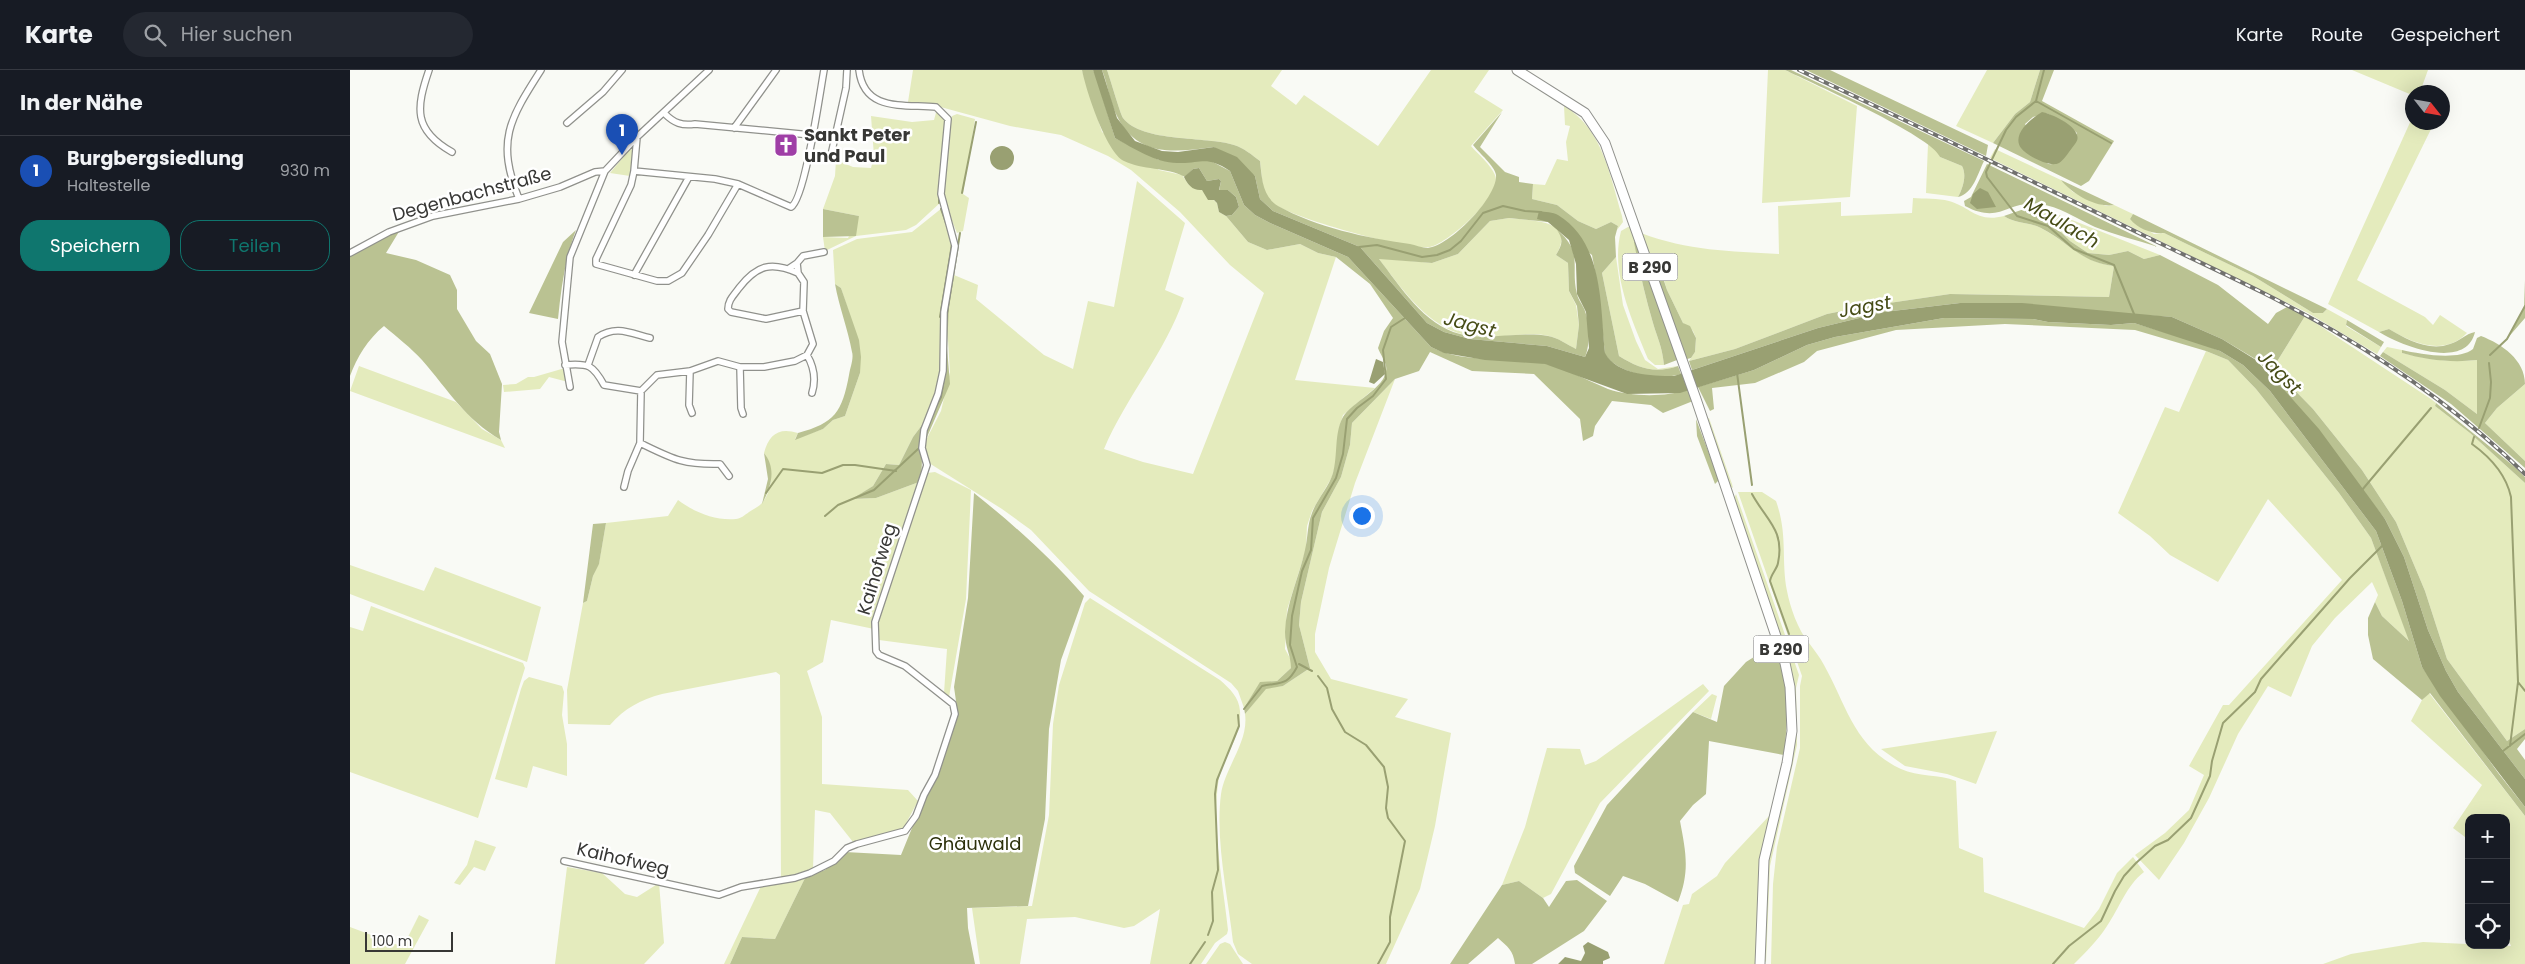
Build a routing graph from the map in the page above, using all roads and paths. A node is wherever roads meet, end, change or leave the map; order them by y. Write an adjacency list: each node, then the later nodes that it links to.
1 (429, 70): 15 (street)
2 (541, 70): 21 (street)
3 (622, 70): 11 (street)
4 (709, 70): 10 (street)
5 (776, 70): 12 (street)
6 (824, 70): 13 (street)
7 (846, 70): 16 (street)
8 (858, 70): 43 (street, Kaihofweg)
9 (1517, 70): 44 (main road, B 290)
10 (665, 114): 12 (street); 14 (street)
11 (567, 123)
12 (734, 128): 13 (street)
13 (811, 135): 16 (street)
14 (637, 138): 17 (street); 18 (street)
15 (452, 152)
16 (809, 155): 20 (street)
17 (605, 171): 21 (street, Degenbachstraße); 31 (street)
18 (634, 172): 19 (street); 27 (street)
19 (689, 177): 20 (street); 27 (street)
20 (738, 184): 27 (street)
21 (519, 199): 23 (street, Degenbachstraße)
22 (824, 252): 24 (street)
23 (350, 253)
24 (797, 262): 25 (street); 26 (street)
25 (788, 269): 26 (street); 28 (street)
26 (798, 273): 28 (street)
27 (634, 275)
28 (803, 311): 30 (street)
29 (650, 338): 32 (street)
30 (807, 356): 33 (street); 37 (street)
31 (565, 365): 32 (street); 35 (street)
32 (588, 365): 36 (street)
33 (740, 368): 34 (street); 39 (street)
34 (690, 371): 36 (street); 38 (street)
35 (570, 387)
36 (641, 391): 40 (street)
37 (812, 393)
38 (692, 413)
39 (743, 414)
40 (640, 443): 41 (street); 42 (street)
41 (729, 476)
42 (624, 487)
43 (564, 861)
44 (1760, 964)

